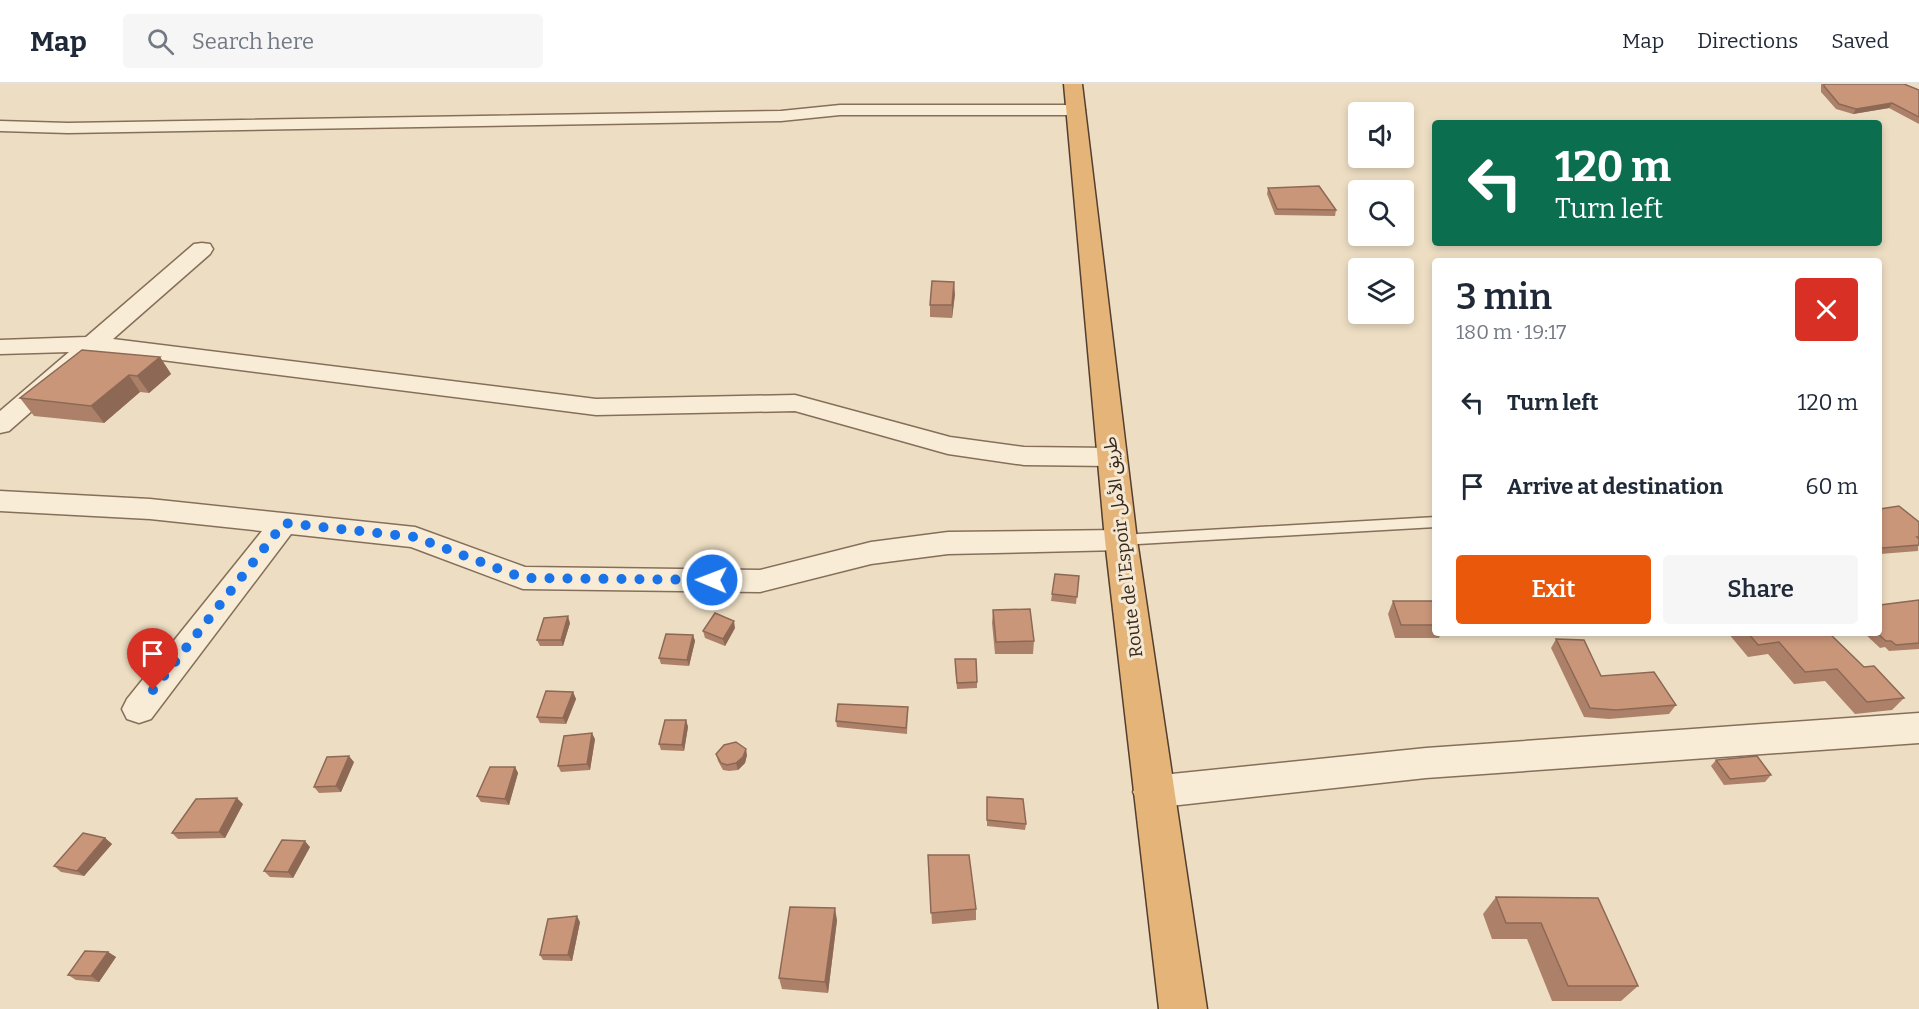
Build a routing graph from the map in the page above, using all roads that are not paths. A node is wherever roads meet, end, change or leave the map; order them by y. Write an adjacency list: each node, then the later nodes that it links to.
1 (1074, 97): 2 (street); 7 (highway, Route de l’Espoir طريق الأمل)
2 (0, 126)
3 (202, 249): 4 (street)
4 (94, 344): 5 (street); 6 (street); 7 (street)
5 (0, 347)
6 (0, 425)
7 (1112, 457): 11 (highway, Route de l’Espoir طريق الأمل)
8 (0, 501): 10 (street)
9 (1432, 522): 11 (lane)
10 (284, 523): 11 (street); 12 (street)
11 (1121, 540): 14 (highway, Route de l’Espoir طريق الأمل)
12 (139, 709)
13 (1919, 728): 14 (street)
14 (1152, 792): 15 (highway, Route de l’Espoir طريق الأمل)
15 (1183, 1009)

